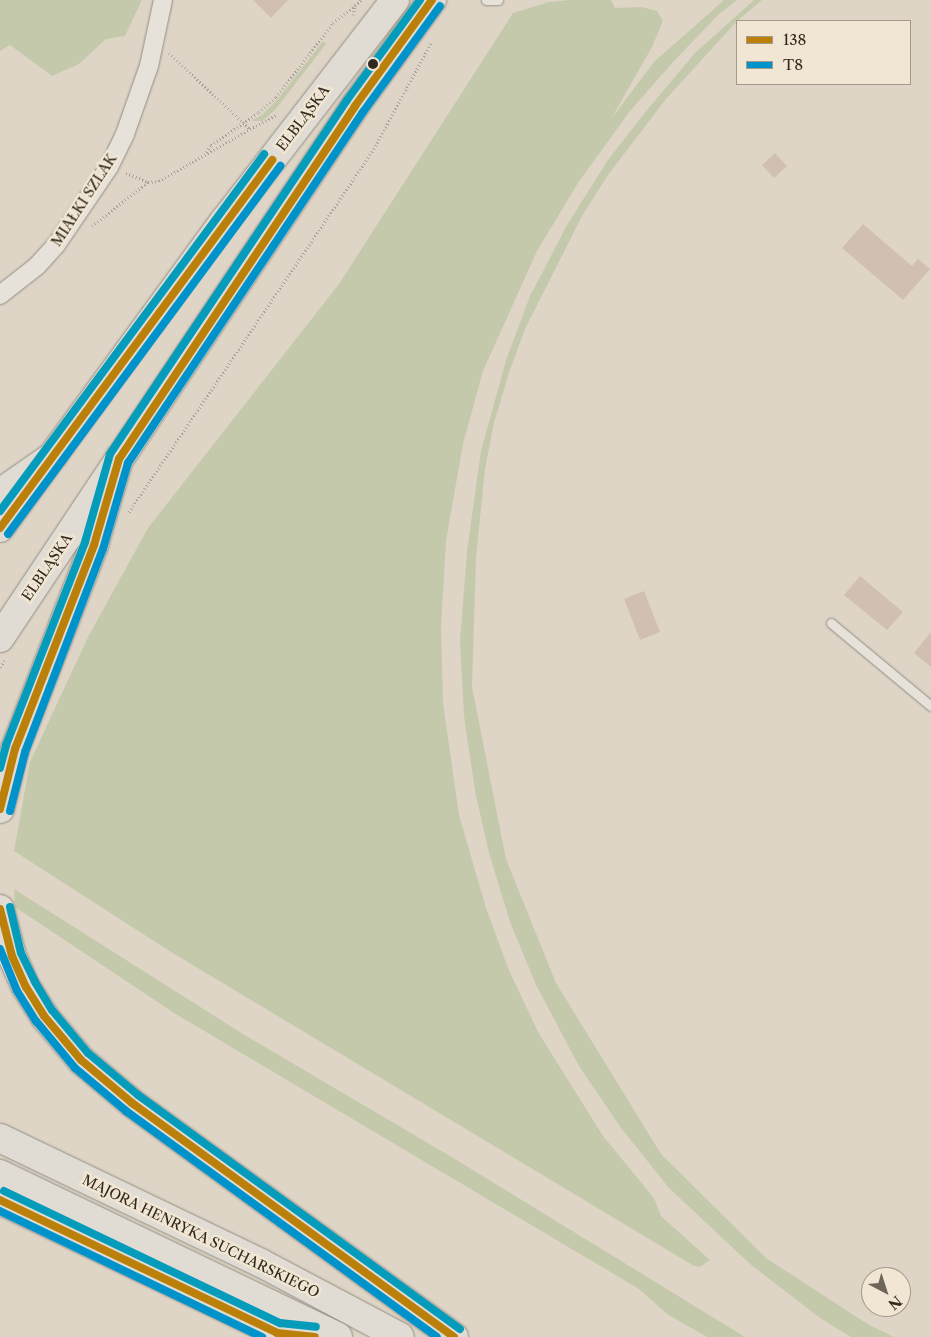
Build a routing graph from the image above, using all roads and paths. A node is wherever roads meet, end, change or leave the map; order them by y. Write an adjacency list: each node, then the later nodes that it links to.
1 (163, 0): 15 (street, MIAŁKI SZLAK)
2 (361, 0): 7 (path)
3 (396, 0): 19 (main road, ELBLĄSKA)
4 (432, 0): 20 (main road, ELBLĄSKA)
5 (486, 0): 6 (lane)
6 (498, 0)
7 (355, 6): 8 (path); 12 (path)
8 (352, 18)
9 (436, 34): 22 (path)
10 (166, 50): 12 (path)
11 (280, 109): 13 (path)
12 (243, 123): 13 (path); 14 (path)
13 (250, 129): 14 (path)
14 (206, 152): 16 (path)
15 (109, 167): 16 (path); 18 (street, MIAŁKI SZLAK)
16 (148, 182): 17 (path)
17 (85, 228)
18 (0, 295)
19 (53, 456): 21 (main road); 23 (main road, ELBLĄSKA)
20 (119, 460): 25 (main road, ELBLĄSKA); 27 (main road)
21 (0, 493)
22 (128, 514)
23 (0, 528)
24 (831, 623): 26 (lane)
25 (0, 638)
26 (931, 706)
27 (0, 809)
28 (0, 909): 37 (main road)
29 (0, 1138): 36 (main road, MAJORA HENRYKA SUCHARSKIEGO)
30 (0, 1174): 35 (main road)
31 (0, 1200): 32 (main road)
32 (36, 1217): 33 (main road); 34 (main road)
33 (0, 1221)
34 (315, 1337)
35 (338, 1337)
36 (400, 1337)
37 (454, 1337)

